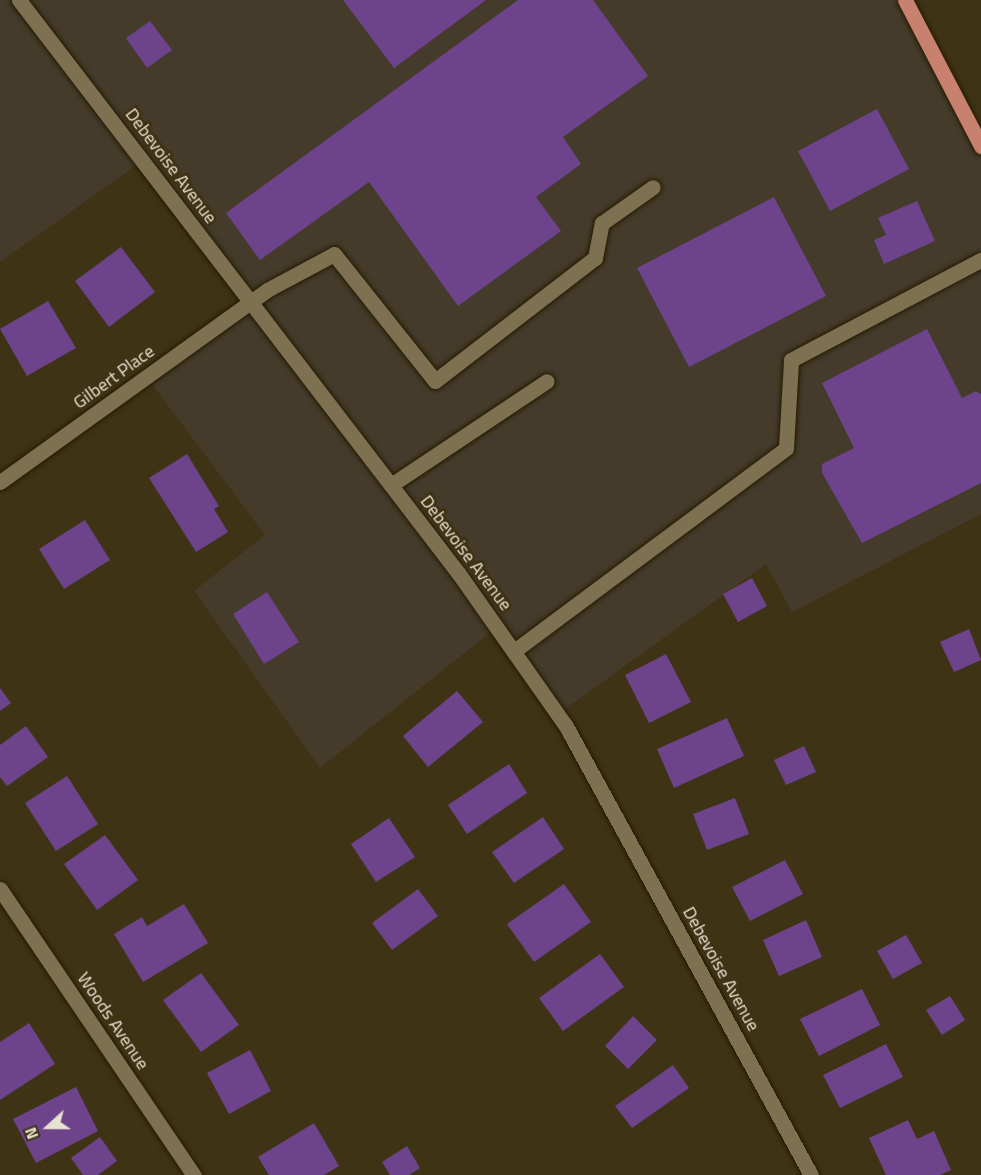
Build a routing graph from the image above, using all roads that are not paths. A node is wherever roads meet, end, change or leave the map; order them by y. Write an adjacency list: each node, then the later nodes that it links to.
1 (20, 0): 6 (street, Debevoise Avenue)
2 (905, 0): 3 (main road)
3 (981, 146)
4 (653, 187): 6 (street, Gilbert Place)
5 (981, 260): 10 (street)
6 (250, 303): 8 (street, Gilbert Place); 9 (street, Debevoise Avenue)
7 (547, 381): 9 (street)
8 (0, 482)
9 (390, 485): 10 (street, Debevoise Avenue)
10 (514, 651): 13 (street, Debevoise Avenue)
11 (0, 889): 12 (street, Woods Avenue)
12 (194, 1175)
13 (811, 1175)

